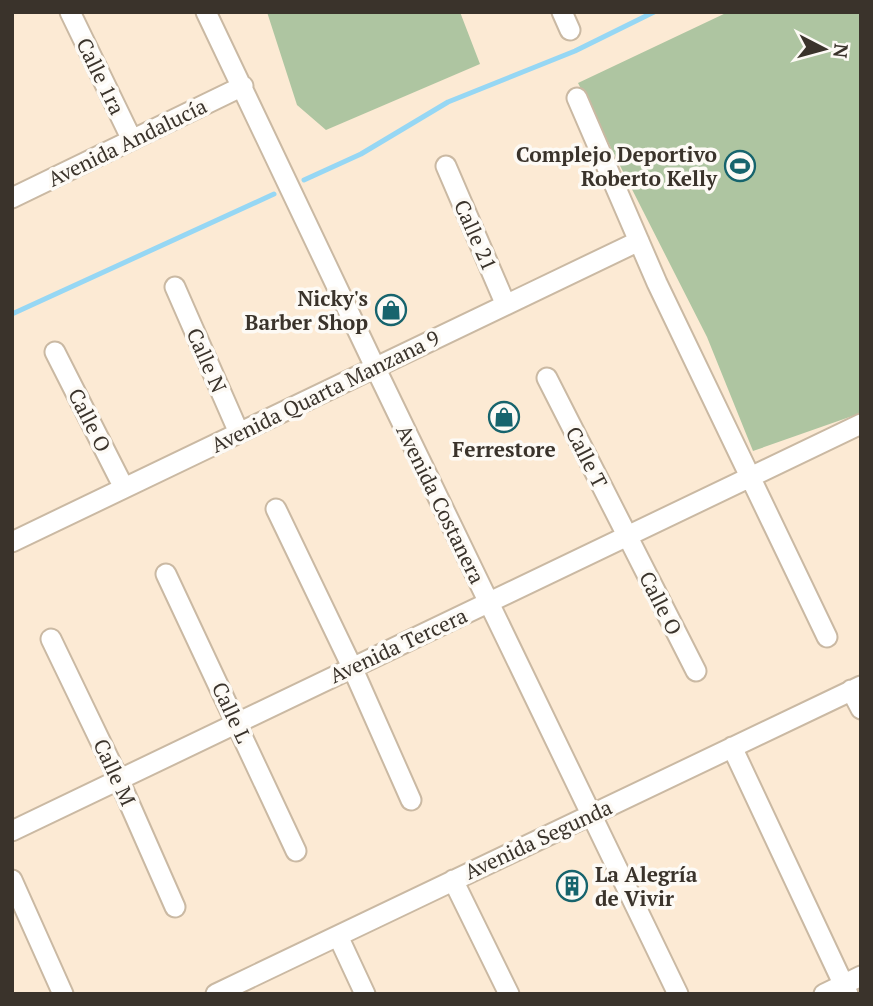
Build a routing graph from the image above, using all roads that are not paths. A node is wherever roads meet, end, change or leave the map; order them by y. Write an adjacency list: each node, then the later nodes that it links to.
1 (70, 12): 5 (street, Calle 1ra)
2 (206, 12): 3 (street, Avenida Costanera)
3 (243, 86): 5 (street, Avenida Andalucía); 12 (street, Avenida Costanera)
4 (577, 98): 8 (street)
5 (132, 140): 7 (street, Avenida Andalucía)
6 (446, 166): 10 (street, Calle 21)
7 (12, 198)
8 (639, 241): 10 (street, Avenida Quarta Manzana 9); 16 (street)
9 (176, 287): 15 (street, Calle N)
10 (505, 303): 12 (street, Avenida Quarta Manzana 9)
11 (55, 352): 17 (street, Calle O)
12 (375, 367): 15 (street, Avenida Quarta Manzana 9); 22 (street, Avenida Costanera)
13 (547, 378): 19 (street, Calle T)
14 (861, 424): 16 (street, Avenida Tercera)
15 (239, 433): 17 (street, Avenida Quarta Manzana 9)
16 (750, 478): 19 (street, Avenida Tercera); 23 (street)
17 (124, 488): 20 (street, Avenida Quarta Manzana 9)
18 (276, 509): 25 (street)
19 (626, 535): 22 (street, Avenida Tercera); 26 (street, Calle O)
20 (12, 542)
21 (166, 573): 29 (street, Calle L)
22 (489, 602): 25 (street, Avenida Tercera); 33 (street, Avenida Costanera)
23 (827, 637)
24 (51, 639): 31 (street, Calle M)
25 (352, 667): 29 (street, Avenida Tercera); 32 (street)
26 (696, 671)
27 (856, 688): 28 (street); 30 (street, Avenida Segunda)
28 (861, 709)
29 (237, 721): 31 (street, Avenida Tercera); 35 (street, Calle L)
30 (732, 747): 33 (street, Avenida Segunda); 40 (street)
31 (119, 780): 34 (street, Avenida Tercera); 38 (street, Calle M)
32 (411, 800)
33 (591, 814): 37 (street, Avenida Segunda); 45 (street, Avenida Costanera)
34 (12, 831)
35 (296, 851)
36 (12, 880): 41 (street)
37 (453, 880): 39 (street, Avenida Segunda); 44 (street)
38 (175, 907)
39 (338, 936): 42 (street, Avenida Segunda); 43 (street)
40 (851, 985): 46 (street)
41 (63, 994)
42 (216, 994)
43 (365, 994)
44 (509, 994)
45 (678, 994)
46 (824, 994)

